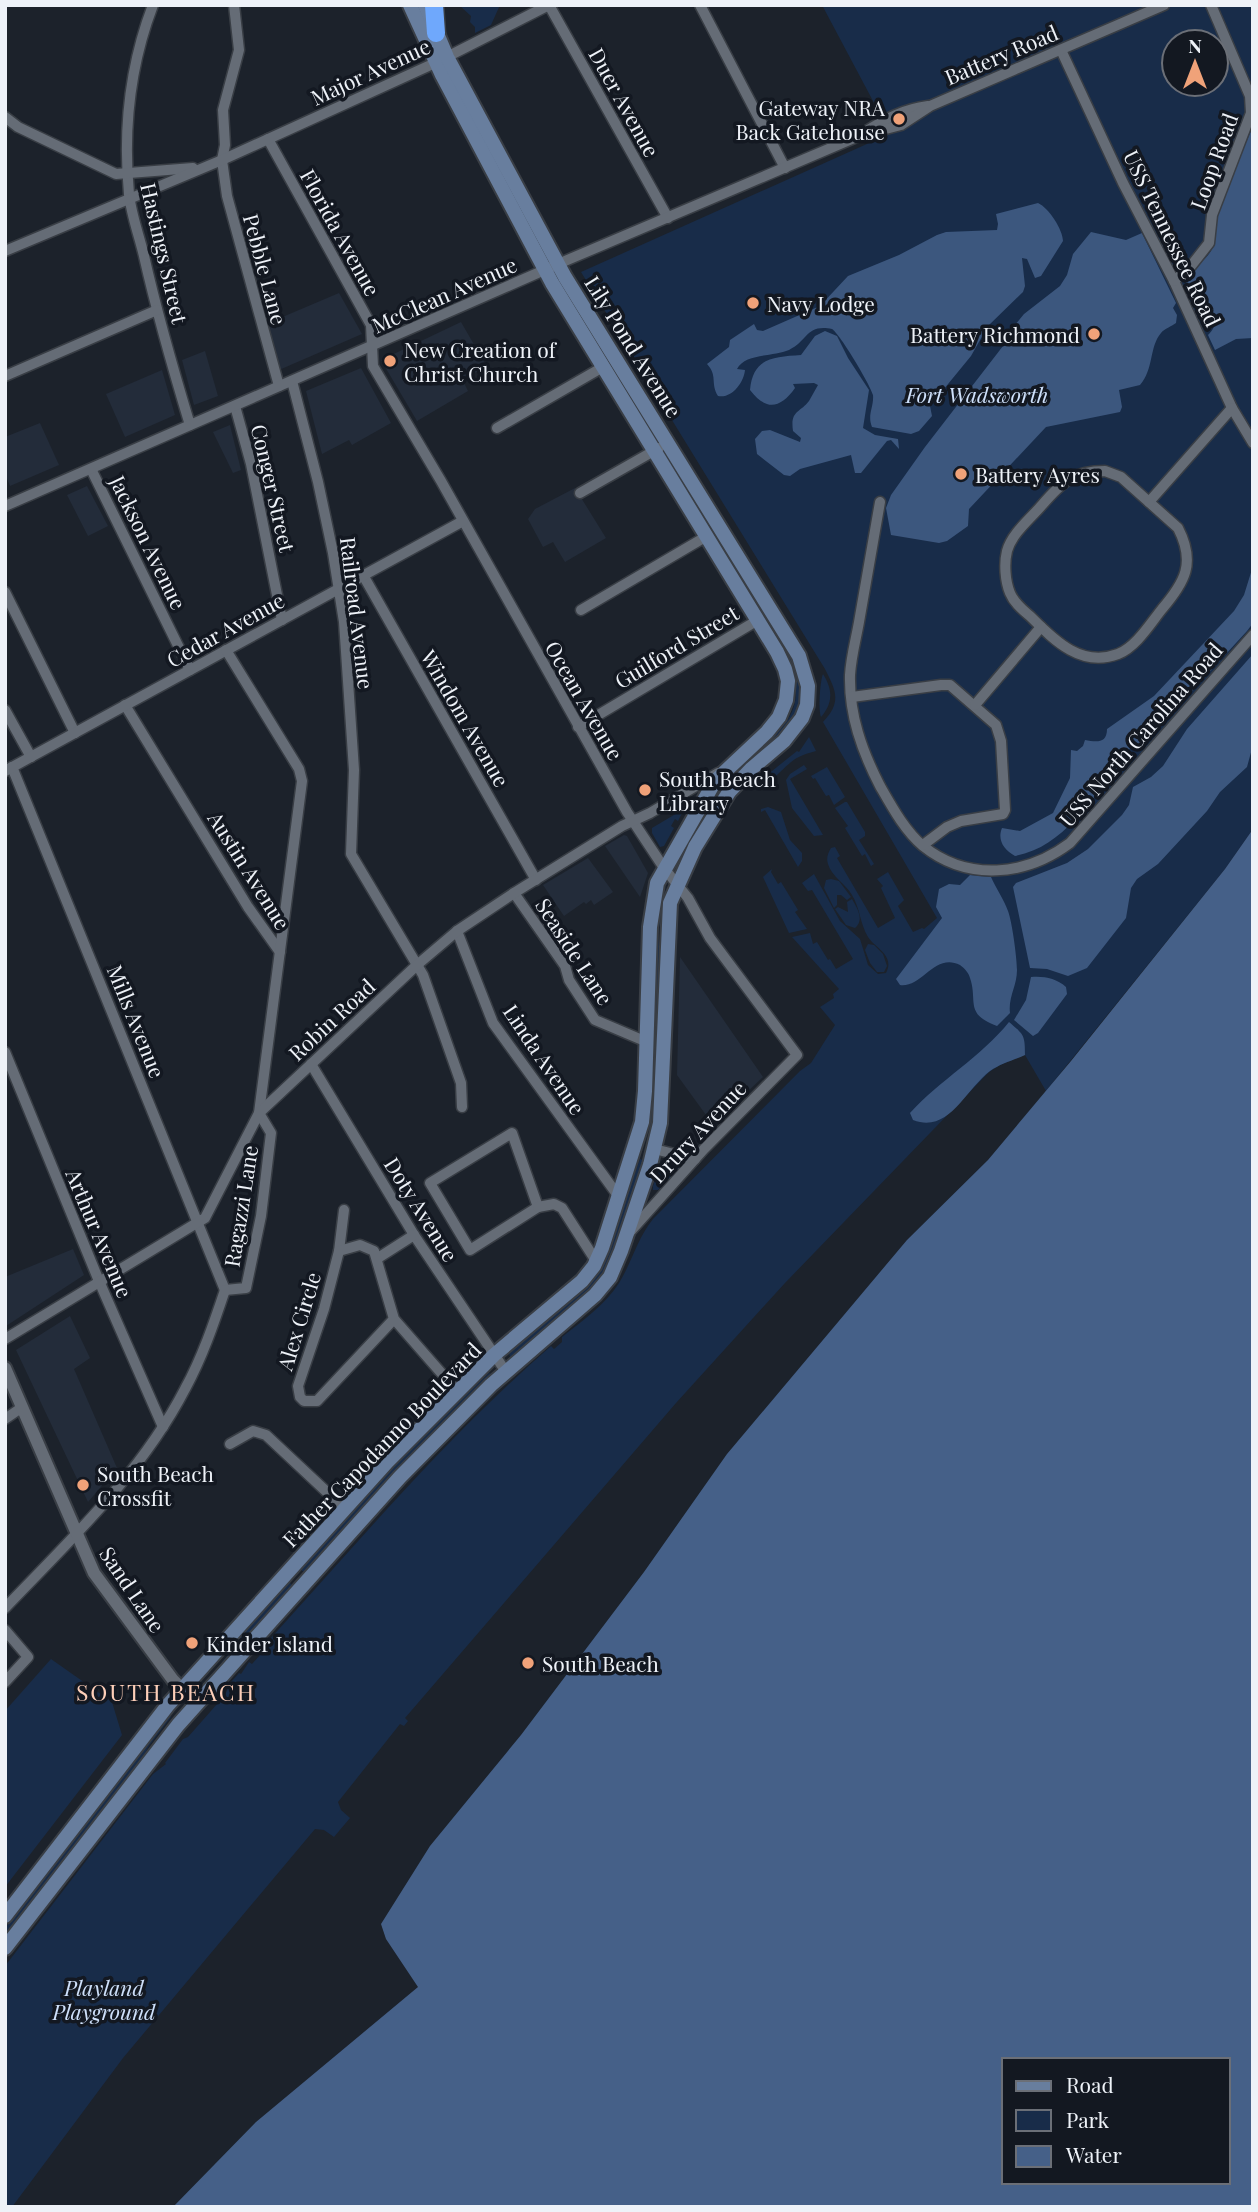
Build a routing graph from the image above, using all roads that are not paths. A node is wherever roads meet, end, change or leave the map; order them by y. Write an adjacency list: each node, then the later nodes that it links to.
1 (153, 5): 21 (street, Hastings Street)
2 (234, 5): 18 (street, Pebble Lane)
3 (410, 5): 12 (main road, Lily Pond Avenue)
4 (425, 5): 10 (main road, Lily Pond Avenue)
5 (434, 5): 10 (highway)
6 (549, 5): 12 (street, Major Avenue); 23 (street, Duer Avenue)
7 (700, 5): 20 (street)
8 (1164, 5): 11 (street, Battery Road)
9 (1211, 5): 26 (street, Loop Road)
10 (436, 33): 12 (main road, Lily Pond Avenue)
11 (1061, 50): 13 (street, Battery Road); 26 (street, USS Tennessee Road)
12 (441, 60): 17 (street, Major Avenue); 25 (main road, Lily Pond Avenue)
13 (930, 106): 15 (street, Battery Road); 16 (street, Battery Road)
14 (7, 121): 21 (street)
15 (901, 125): 16 (street, McClean Avenue)
16 (859, 136): 20 (street, McClean Avenue)
17 (268, 139): 18 (street, Major Avenue); 28 (street, Florida Avenue)
18 (222, 160): 19 (street, Major Avenue); 32 (street, Pebble Lane)
19 (205, 167): 21 (street, Major Avenue); 22 (street, Major Avenue)
20 (785, 168): 23 (street, McClean Avenue)
21 (128, 174): 22 (street, Hastings Street)
22 (130, 197): 24 (street, Major Avenue); 27 (street, Hastings Street)
23 (668, 218): 25 (street, McClean Avenue)
24 (5, 251)
25 (552, 267): 28 (street, McClean Avenue); 29 (main road, Lily Pond Avenue); 38 (main road, Lily Pond Avenue)
26 (1174, 281): 34 (street, USS Tennessee Road)
27 (157, 310): 30 (street); 35 (street, Hastings Street)
28 (372, 346): 31 (street, McClean Avenue); 46 (street, Ocean Avenue)
29 (603, 367): 37 (street); 40 (main road, Lily Pond Avenue)
30 (5, 376)
31 (292, 381): 32 (street, McClean Avenue); 49 (street, Railroad Avenue)
32 (279, 386): 33 (street, McClean Avenue)
33 (234, 406): 35 (street, McClean Avenue); 52 (street, Conger Street)
34 (1233, 408): 36 (street, USS Tennessee Road); 44 (street)
35 (190, 425): 41 (street, McClean Avenue)
36 (1249, 427): 39 (street, USS Tennessee Road)
37 (498, 428)
38 (669, 442): 40 (street); 61 (main road, Lily Pond Avenue)
39 (1253, 443)
40 (654, 450): 42 (street); 47 (main road, Lily Pond Avenue)
41 (91, 469): 45 (street, McClean Avenue); 57 (street, Jackson Avenue)
42 (580, 493)
43 (880, 502): 58 (street, USS North Carolina Road)
44 (1149, 502): 54 (street); 54 (street)
45 (5, 506)
46 (463, 521): 48 (street, Cedar Avenue); 64 (street, Ocean Avenue)
47 (707, 536): 51 (street); 53 (main road, Lily Pond Avenue)
48 (363, 575): 49 (street, Cedar Avenue); 72 (street, Windom Avenue)
49 (338, 589): 52 (street, Cedar Avenue); 77 (street, Railroad Avenue)
50 (5, 592): 65 (street)
51 (581, 610)
52 (282, 620): 56 (street, Cedar Avenue)
53 (758, 620): 59 (main road, Lily Pond Avenue); 64 (street, Guilford Street)
54 (1041, 627): 62 (street)
55 (1253, 635): 70 (street, USS North Carolina Road)
56 (226, 650): 57 (street, Cedar Avenue); 76 (street)
57 (190, 670): 60 (street, Cedar Avenue)
58 (852, 697): 62 (street); 70 (street, USS North Carolina Road)
59 (786, 700): 67 (main road, Father Capodanno Boulevard)
60 (125, 705): 65 (street, Cedar Avenue); 76 (street, Austin Avenue)
61 (807, 705): 73 (main road, Father Capodanno Boulevard)
62 (975, 705): 70 (street)
63 (5, 710): 66 (street)
64 (578, 727): 69 (street, Ocean Avenue)
65 (75, 733): 66 (street, Cedar Avenue)
66 (31, 757): 68 (street, Cedar Avenue)
67 (727, 767): 69 (street, Robin Road); 71 (main road, Father Capodanno Boulevard)
68 (9, 769): 89 (street, Mills Avenue)
69 (633, 821): 71 (street, Ocean Avenue); 72 (street, Robin Road)
70 (923, 845)
71 (664, 868): 73 (street, Ocean Avenue); 78 (main road, Father Capodanno Boulevard)
72 (536, 880): 74 (street, Robin Road)
73 (677, 884): 80 (street, Ocean Avenue); 84 (main road, Father Capodanno Boulevard)
74 (514, 893): 75 (street, Robin Road); 78 (street, Seaside Lane)
75 (457, 932): 77 (street, Robin Road); 86 (street, Linda Avenue)
76 (280, 952): 83 (street, Austin Avenue)
77 (417, 965): 81 (street, Robin Road); 82 (street)
78 (647, 1042): 86 (main road, Father Capodanno Boulevard)
79 (5, 1052): 95 (street, Arthur Avenue)
80 (797, 1055): 85 (street, Drury Avenue)
81 (312, 1064): 83 (street, Robin Road); 90 (street, Doty Avenue)
82 (462, 1107)
83 (259, 1113): 89 (street, Robin Road); 96 (street, Ragazzi Lane)
84 (654, 1149): 85 (street); 91 (main road, Father Capodanno Boulevard)
85 (695, 1159): 91 (street, Drury Avenue)
86 (619, 1197): 94 (main road, Father Capodanno Boulevard)
87 (538, 1207): 87 (street); 94 (street)
88 (344, 1210): 92 (street, Alex Circle)
89 (200, 1223): 95 (street, Robin Road); 96 (street, Mills Avenue)
90 (414, 1235): 93 (street); 99 (street, Doty Avenue)
91 (627, 1235): 101 (main road, Father Capodanno Boulevard)
92 (339, 1251): 93 (street, Alex Circle); 97 (street, Alex Circle)
93 (377, 1258): 97 (street)
94 (596, 1261): 99 (main road, Father Capodanno Boulevard)
95 (99, 1281): 98 (street, Robin Road); 105 (street, Arthur Avenue)
96 (225, 1290): 105 (street)
97 (394, 1320): 102 (street)
98 (5, 1339)
99 (494, 1355): 101 (street, Doty Avenue); 102 (main road, Father Capodanno Boulevard)
100 (5, 1368): 103 (street, Sand Lane)
101 (506, 1371): 110 (main road, Father Capodanno Boulevard)
102 (457, 1391): 107 (main road, Father Capodanno Boulevard)
103 (21, 1408): 104 (street); 108 (street, Sand Lane)
104 (5, 1419)
105 (163, 1427): 108 (street)
106 (230, 1444): 107 (street)
107 (345, 1508): 109 (main road, Father Capodanno Boulevard)
108 (76, 1534): 111 (street); 114 (street, Sand Lane)
109 (290, 1571): 110 (main road); 114 (main road, Father Capodanno Boulevard)
110 (304, 1584): 115 (main road, Father Capodanno Boulevard)
111 (5, 1608)
112 (5, 1630): 113 (street)
113 (5, 1682)
114 (181, 1689): 115 (street, Sand Lane); 116 (main road, Father Capodanno Boulevard)
115 (197, 1703): 117 (main road, Father Capodanno Boulevard)
116 (5, 1916)
117 (5, 1948)

